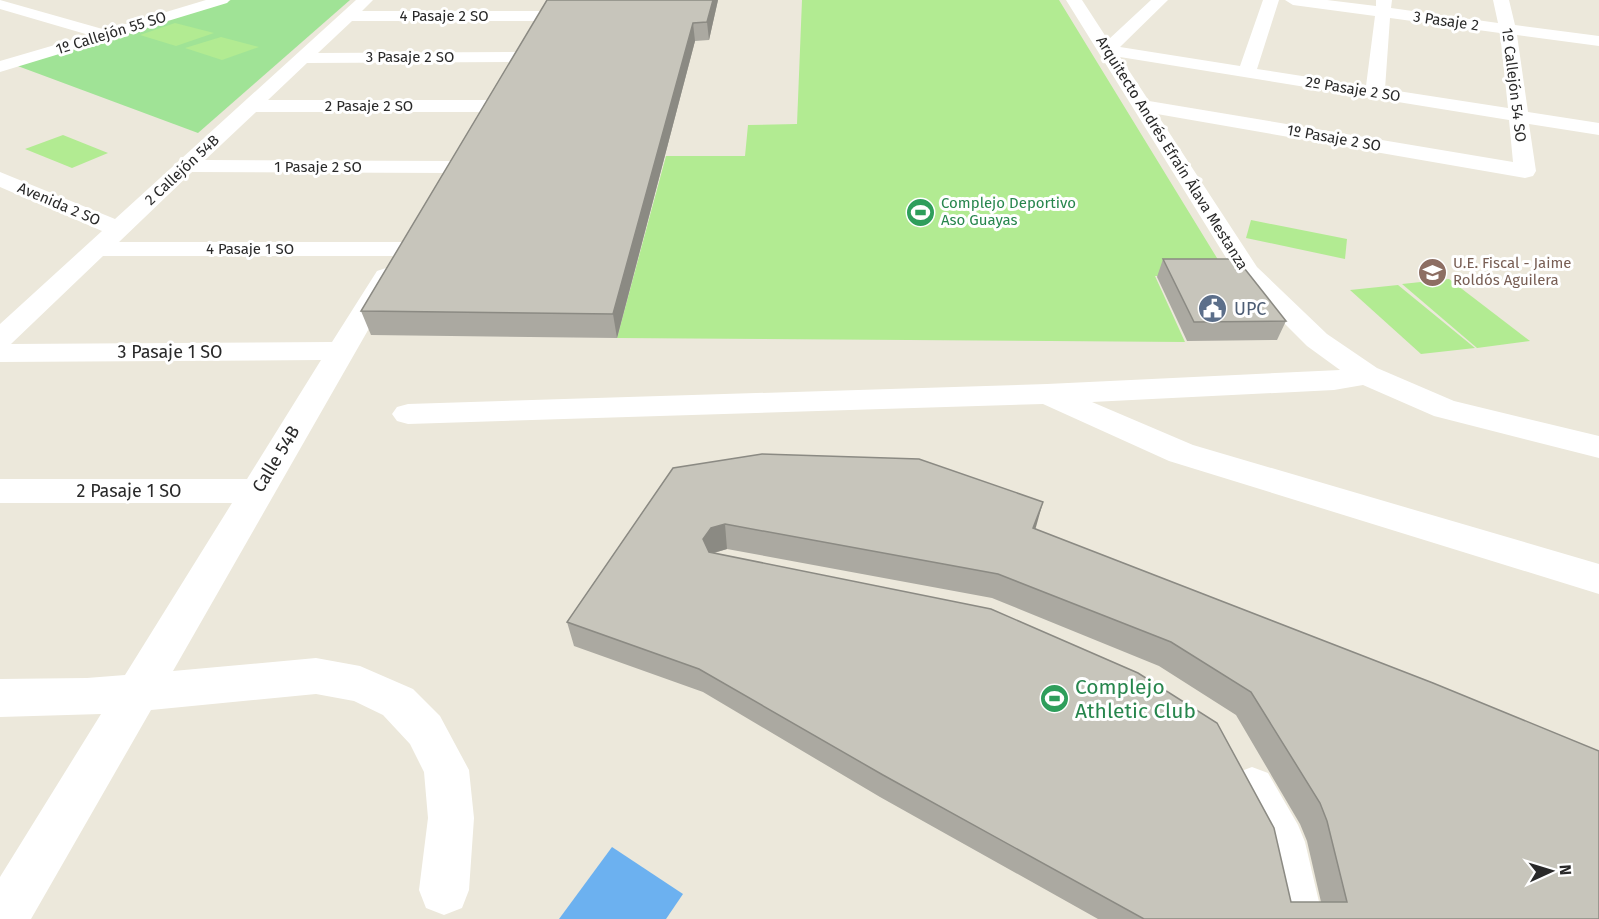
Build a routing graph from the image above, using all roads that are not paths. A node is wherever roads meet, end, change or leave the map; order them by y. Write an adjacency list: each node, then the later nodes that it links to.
1 (185, 0): 10 (street)
2 (222, 0): 10 (street, 1º Callejón 55 SO)
3 (365, 0): 13 (street, 2 Callejón 54B)
4 (1074, 0): 17 (street, Arquitecto Andrés Efraín Álava Mestanza)
5 (1160, 0): 17 (street)
6 (1270, 0): 21 (street)
7 (1293, 0): 11 (street, 3 Pasaje 2)
8 (1501, 0): 14 (street, 1º Callejón 54 SO)
9 (0, 4): 15 (street)
10 (205, 5): 15 (street, 1º Callejón 55 SO)
11 (1383, 6): 14 (street, 3 Pasaje 2); 22 (street)
12 (545, 8): 13 (street, 4 Pasaje 2 SO); 18 (street, Calle 54B)
13 (347, 16): 19 (street, 2 Callejón 54B)
14 (1508, 30): 16 (street, 3 Pasaje 2); 26 (street, 1º Callejón 54 SO)
15 (107, 34): 20 (street, 1º Callejón 55 SO)
16 (1599, 41)
17 (1107, 50): 21 (street, 2º Pasaje 2 SO); 23 (street, Arquitecto Andrés Efraín Álava Mestanza)
18 (516, 57): 19 (street, 3 Pasaje 2 SO); 25 (street, Calle 54B)
19 (303, 58): 24 (street, 2 Callejón 54B)
20 (0, 67)
21 (1248, 72): 22 (street, 2º Pasaje 2 SO)
22 (1375, 93): 26 (street, 2º Pasaje 2 SO)
23 (1142, 105): 30 (street, 1º Pasaje 2 SO); 38 (street, Arquitecto Andrés Efraín Álava Mestanza)
24 (251, 106): 25 (street, 2 Pasaje 2 SO); 28 (street, 2 Callejón 54B)
25 (487, 106): 29 (street, Calle 54B)
26 (1517, 116): 27 (street, 2º Pasaje 2 SO); 30 (street, 1º Callejón 54 SO)
27 (1599, 129)
28 (186, 166): 29 (street, 1 Pasaje 2 SO); 32 (street, 2 Callejón 54B)
29 (451, 167): 34 (street, Calle 54B)
30 (1525, 171)
31 (0, 179): 32 (street, Avenida 2 SO)
32 (118, 229): 33 (street, 2 Callejón 54B)
33 (98, 249): 34 (street, 4 Pasaje 1 SO); 35 (street, 2 Callejón 54B)
34 (402, 249): 36 (street, Calle 54B)
35 (0, 339)
36 (341, 351): 37 (street, 3 Pasaje 1 SO); 43 (street, Calle 54B)
37 (0, 353)
38 (1366, 375): 39 (street); 41 (street, Arquitecto Andrés Efraín Álava Mestanza)
39 (1047, 394): 40 (street); 44 (street)
40 (408, 414)
41 (1599, 447)
42 (0, 491): 43 (street, 2 Pasaje 1 SO)
43 (258, 491): 45 (street, Calle 54B)
44 (1599, 579)
45 (137, 693): 46 (street); 48 (street); 49 (street, Calle 54B)
46 (0, 698)
47 (1236, 760): 50 (street)
48 (444, 890)
49 (3, 919)
50 (1298, 919)

